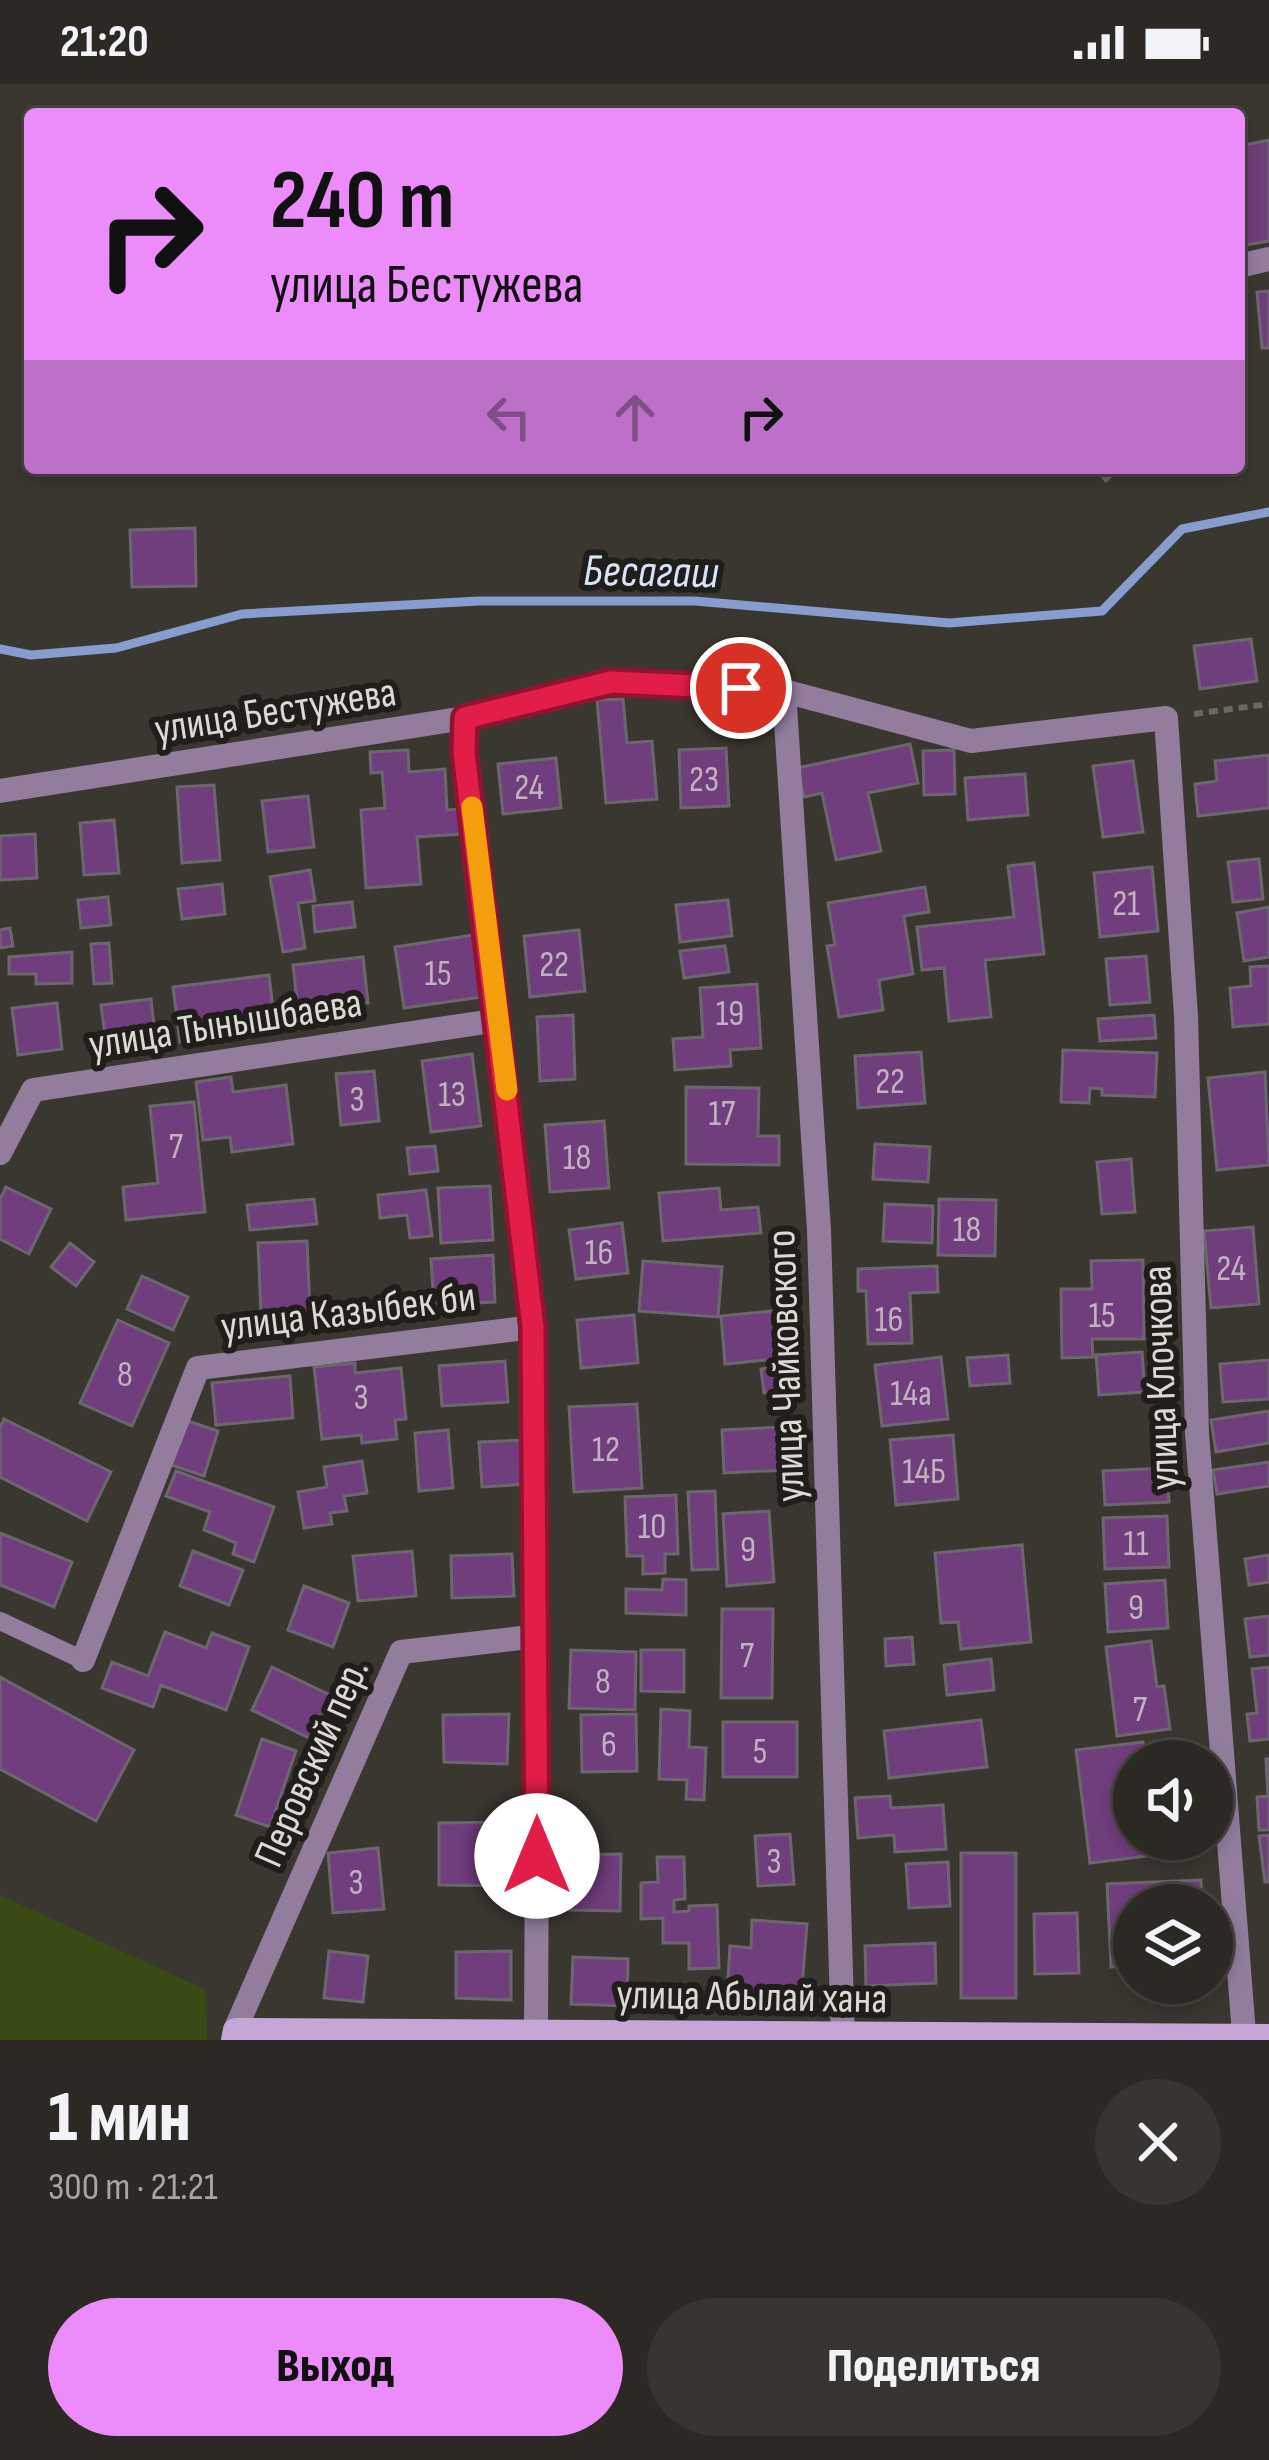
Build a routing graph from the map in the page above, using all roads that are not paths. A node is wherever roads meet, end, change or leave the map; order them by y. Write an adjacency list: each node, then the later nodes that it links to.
1 (784, 691): 2 (street, улица Бестужева); 3 (street, улица Бестужева); 14 (street, улица Чайковского)
2 (465, 718): 4 (street, улица Бестужева); 5 (street)
3 (1166, 718): 13 (street, улица Клочкова)
4 (0, 791)
5 (499, 1020): 6 (street, улица Тынышбаева); 7 (street)
6 (0, 1153)
7 (533, 1327): 9 (street); 10 (street, улица Казыбек би)
8 (0, 1621): 10 (lane)
9 (538, 1636): 11 (street); 12 (street, Перовский пер.)
10 (83, 1660)
11 (536, 2032): 12 (street, улица Абылай хана); 14 (street, улица Абылай хана)
12 (234, 2035)
13 (1256, 2035): 14 (street, улица Абылай хана)
14 (843, 2038)

